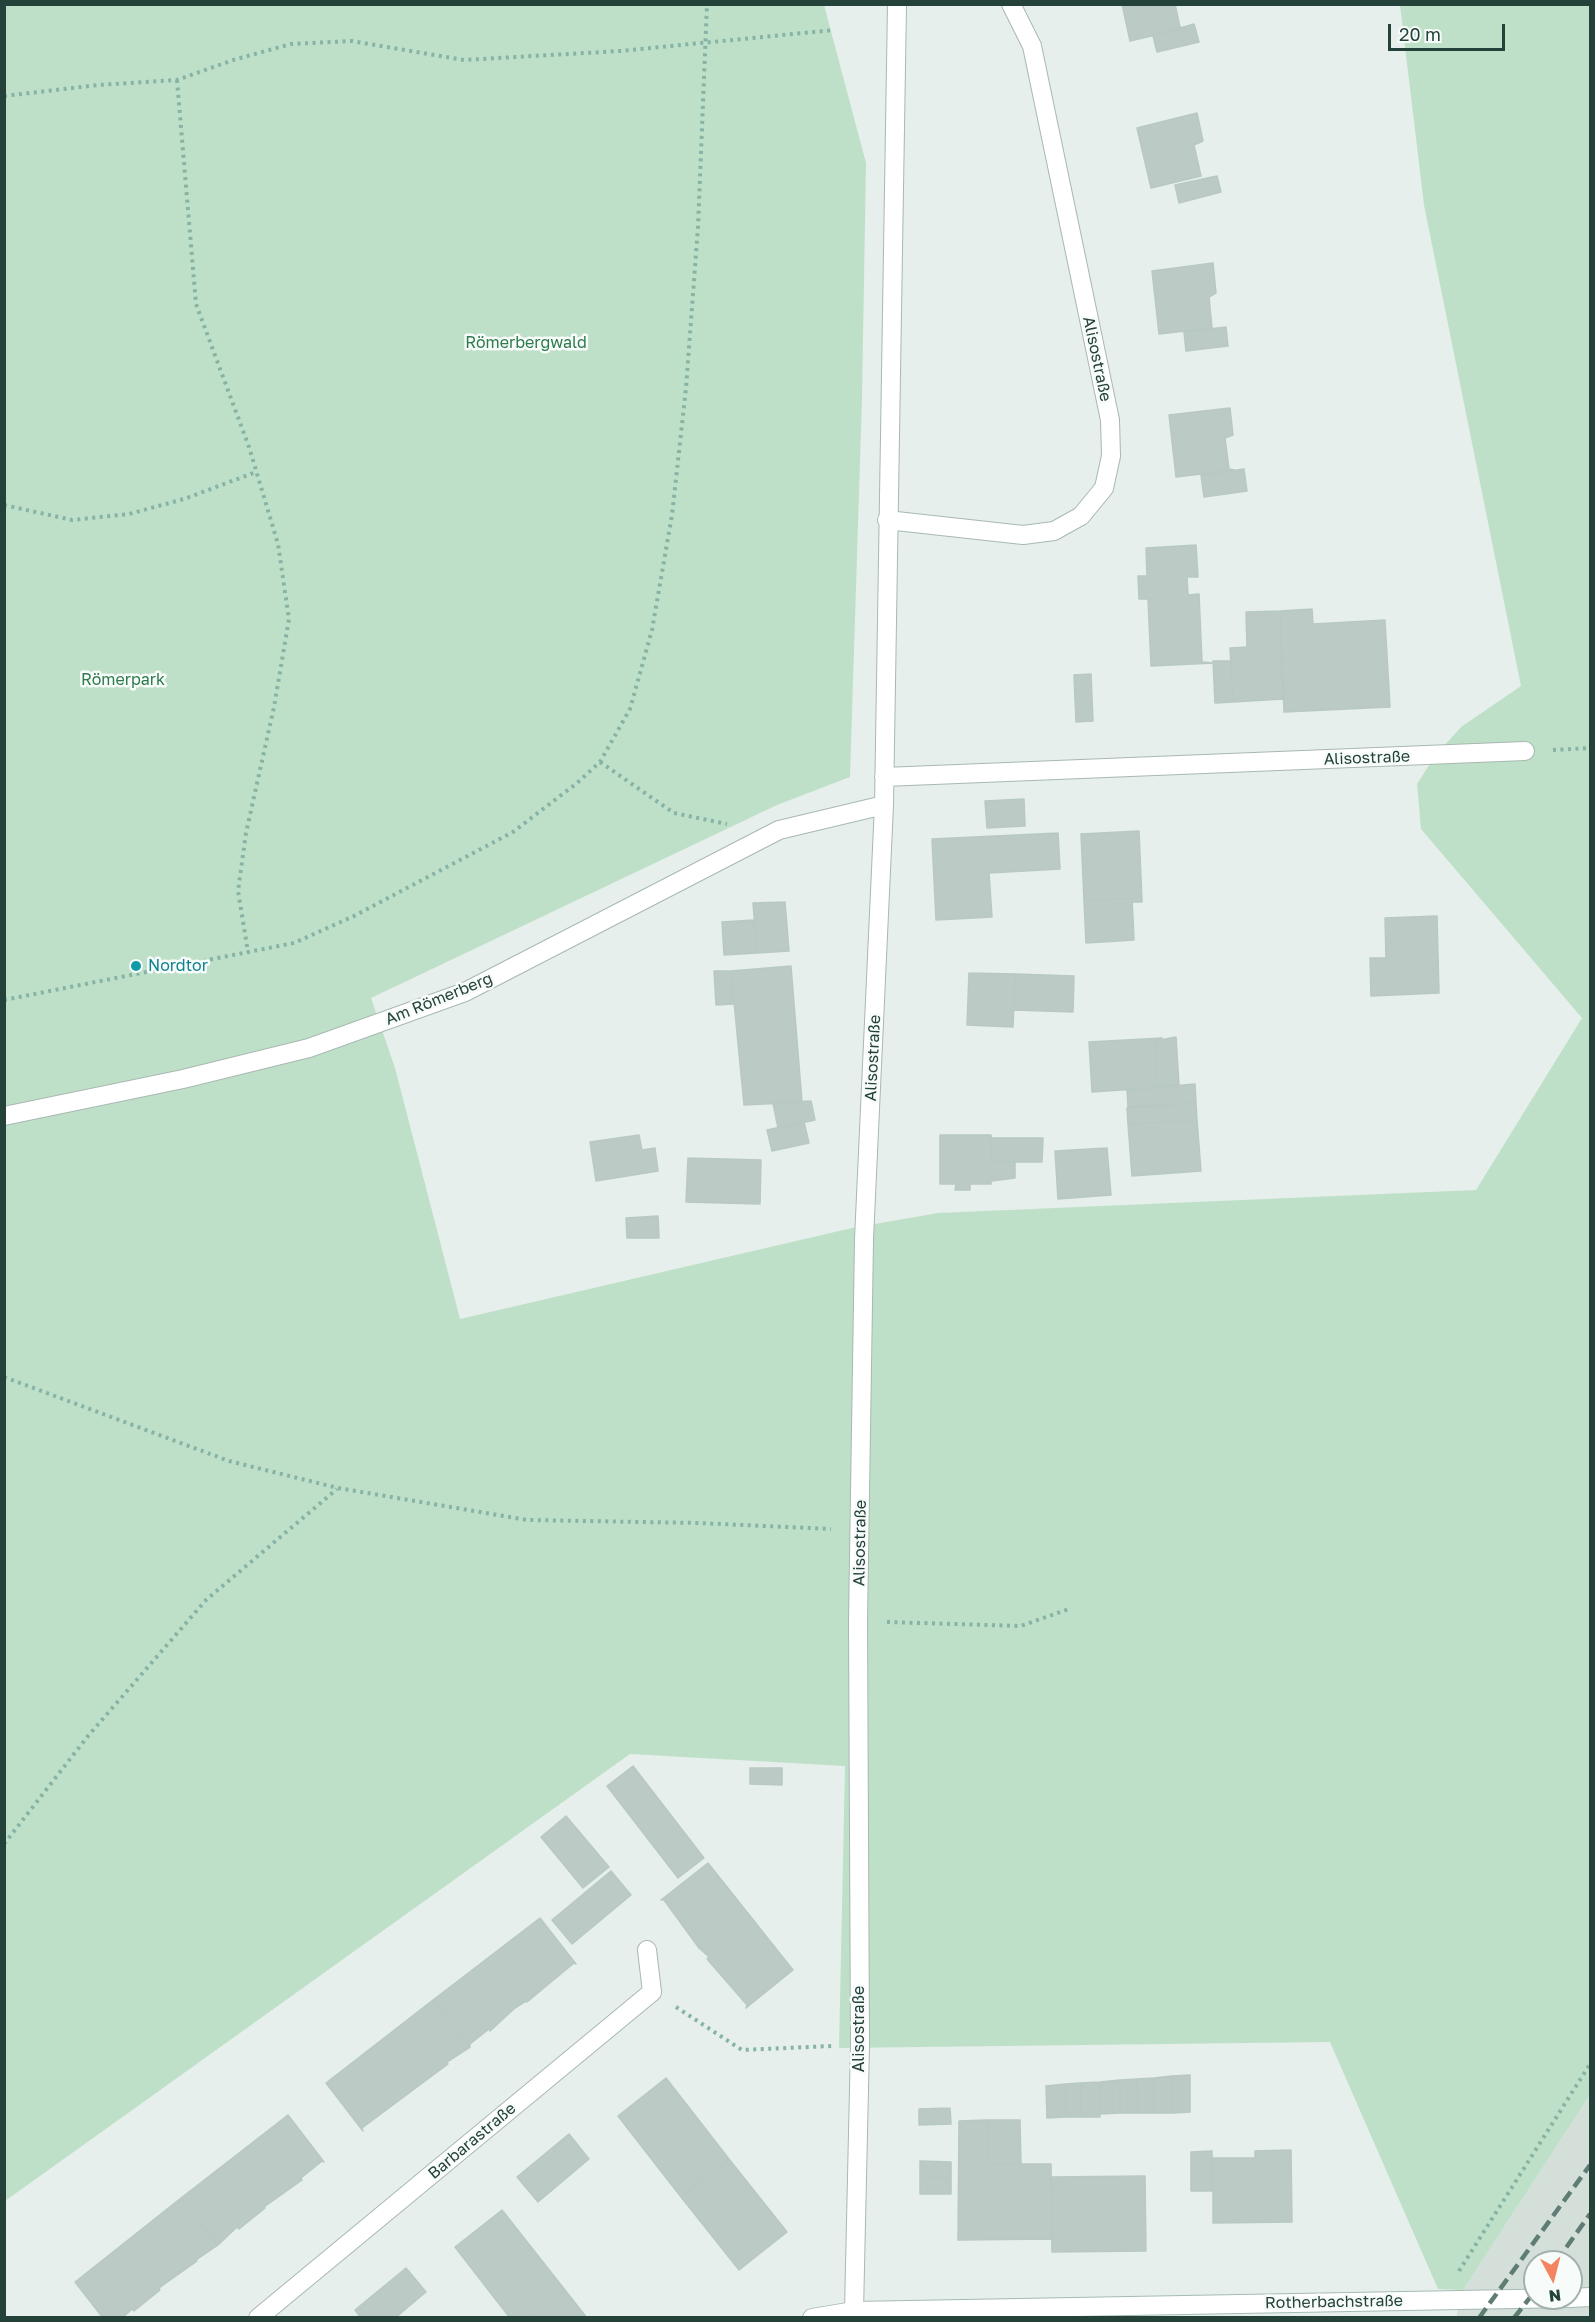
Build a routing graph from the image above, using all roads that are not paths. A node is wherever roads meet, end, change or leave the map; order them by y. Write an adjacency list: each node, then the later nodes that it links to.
1 (897, 4): 3 (street, Alisostraße)
2 (1011, 4): 3 (street, Alisostraße)
3 (887, 520): 5 (street, Alisostraße)
4 (1525, 751): 5 (street, Alisostraße)
5 (884, 777): 6 (street, Alisostraße)
6 (884, 805): 7 (street, Am Römerberg); 10 (street, Alisostraße)
7 (4, 1116)
8 (647, 1950): 11 (street, Barbarastraße)
9 (1523, 2299): 10 (street, Rotherbachstraße)
10 (854, 2311): 12 (street, Rotherbachstraße)
11 (258, 2318)
12 (812, 2318)

